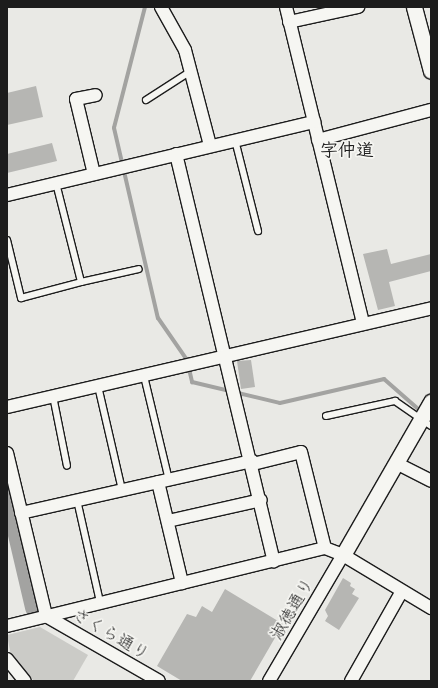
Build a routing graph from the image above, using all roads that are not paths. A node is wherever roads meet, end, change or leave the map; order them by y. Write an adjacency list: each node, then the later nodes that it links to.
1 (161, 7): 6 (street)
2 (286, 7): 5 (street)
3 (358, 7): 5 (street)
4 (414, 7): 7 (street)
5 (290, 22): 11 (street)
6 (191, 71): 9 (lane); 14 (street)
7 (431, 71)
8 (96, 95): 16 (street)
9 (146, 100)
10 (431, 110): 13 (street)
11 (314, 122): 12 (street); 13 (street)
12 (235, 140): 14 (street); 19 (lane)
13 (318, 140): 24 (street)
14 (210, 145): 15 (street)
15 (176, 154): 16 (street); 25 (street)
16 (94, 174): 17 (street)
17 (56, 183): 18 (street); 22 (lane)
18 (7, 195)
19 (258, 231)
20 (7, 240): 22 (lane)
21 (139, 269): 22 (lane)
22 (81, 282)
23 (431, 308): 24 (street)
24 (363, 324): 25 (street)
25 (226, 357): 26 (street); 34 (street)
26 (144, 376): 27 (street); 37 (lane)
27 (98, 386): 28 (street); 39 (lane)
28 (53, 396): 30 (street); 36 (lane)
29 (431, 402): 32 (street)
30 (7, 407)
31 (326, 416): 32 (lane)
32 (426, 422): 35 (street)
33 (7, 453): 42 (street)
34 (252, 462): 37 (street); 41 (street); 44 (street)
35 (396, 463): 38 (street); 45 (street)
36 (67, 466)
37 (164, 481): 39 (street); 43 (street)
38 (431, 481)
39 (122, 490): 40 (street)
40 (77, 500): 42 (street); 49 (lane)
41 (260, 500): 43 (street); 46 (street)
42 (21, 513): 51 (street)
43 (168, 521): 47 (street)
44 (325, 548): 45 (street); 46 (street)
45 (343, 555): 48 (street); 56 (street, 淑徳通り)
46 (274, 561): 47 (street)
47 (182, 583): 49 (street)
48 (402, 591): 50 (street); 57 (street)
49 (100, 602): 51 (street)
50 (431, 608)
51 (46, 616): 52 (street); 55 (street, さくら通り)
52 (7, 626)
53 (7, 659): 54 (street)
54 (25, 681)
55 (159, 681)
56 (269, 681)
57 (351, 681)

